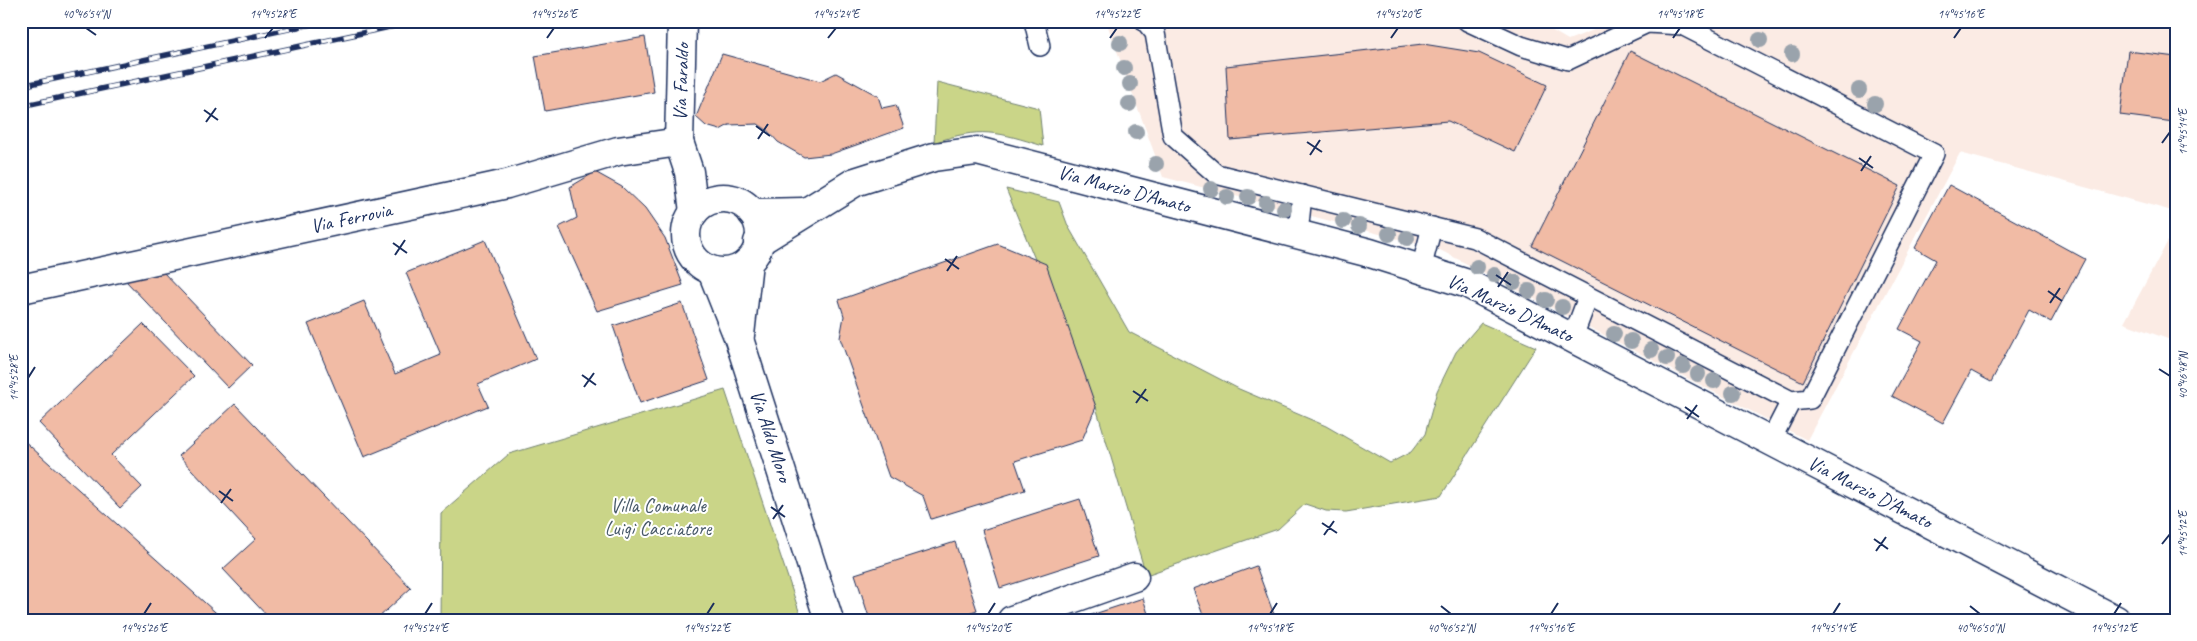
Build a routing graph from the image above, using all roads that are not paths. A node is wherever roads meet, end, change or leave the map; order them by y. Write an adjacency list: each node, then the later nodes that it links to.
1 (682, 21): 6 (street, Via Faraldo)
2 (1034, 21): 5 (lane)
3 (1467, 21): 22 (lane)
4 (1154, 25): 8 (lane)
5 (1040, 46)
6 (679, 142): 7 (street); 18 (street, Via Ferrovia)
7 (689, 172): 9 (street); 10 (street)
8 (1302, 195): 13 (lane); 14 (lane)
9 (723, 199): 10 (street); 12 (street)
10 (694, 212): 17 (street)
11 (804, 212): 12 (street); 14 (street, Via Marzio D'Amato); 15 (street, Via Marzio D'Amato)
12 (752, 213): 15 (street, Via Aldo Moro)
13 (1432, 227): 16 (lane); 19 (lane)
14 (1298, 234): 16 (street, Via Marzio D'Amato)
15 (753, 252): 17 (street); 21 (street, Via Aldo Moro)
16 (1421, 269): 20 (street, Via Marzio D'Amato)
17 (712, 270): 21 (street, Via Aldo Moro)
18 (21, 289)
19 (1588, 297): 20 (lane); 22 (lane)
20 (1573, 337): 23 (street, Via Marzio D'Amato)
21 (740, 339): 25 (street, Via Aldo Moro)
22 (1791, 401): 23 (lane)
23 (1771, 440): 27 (street, Via Marzio D'Amato)
24 (1134, 577): 26 (street)
25 (829, 620)
26 (1012, 620)
27 (2116, 620)

